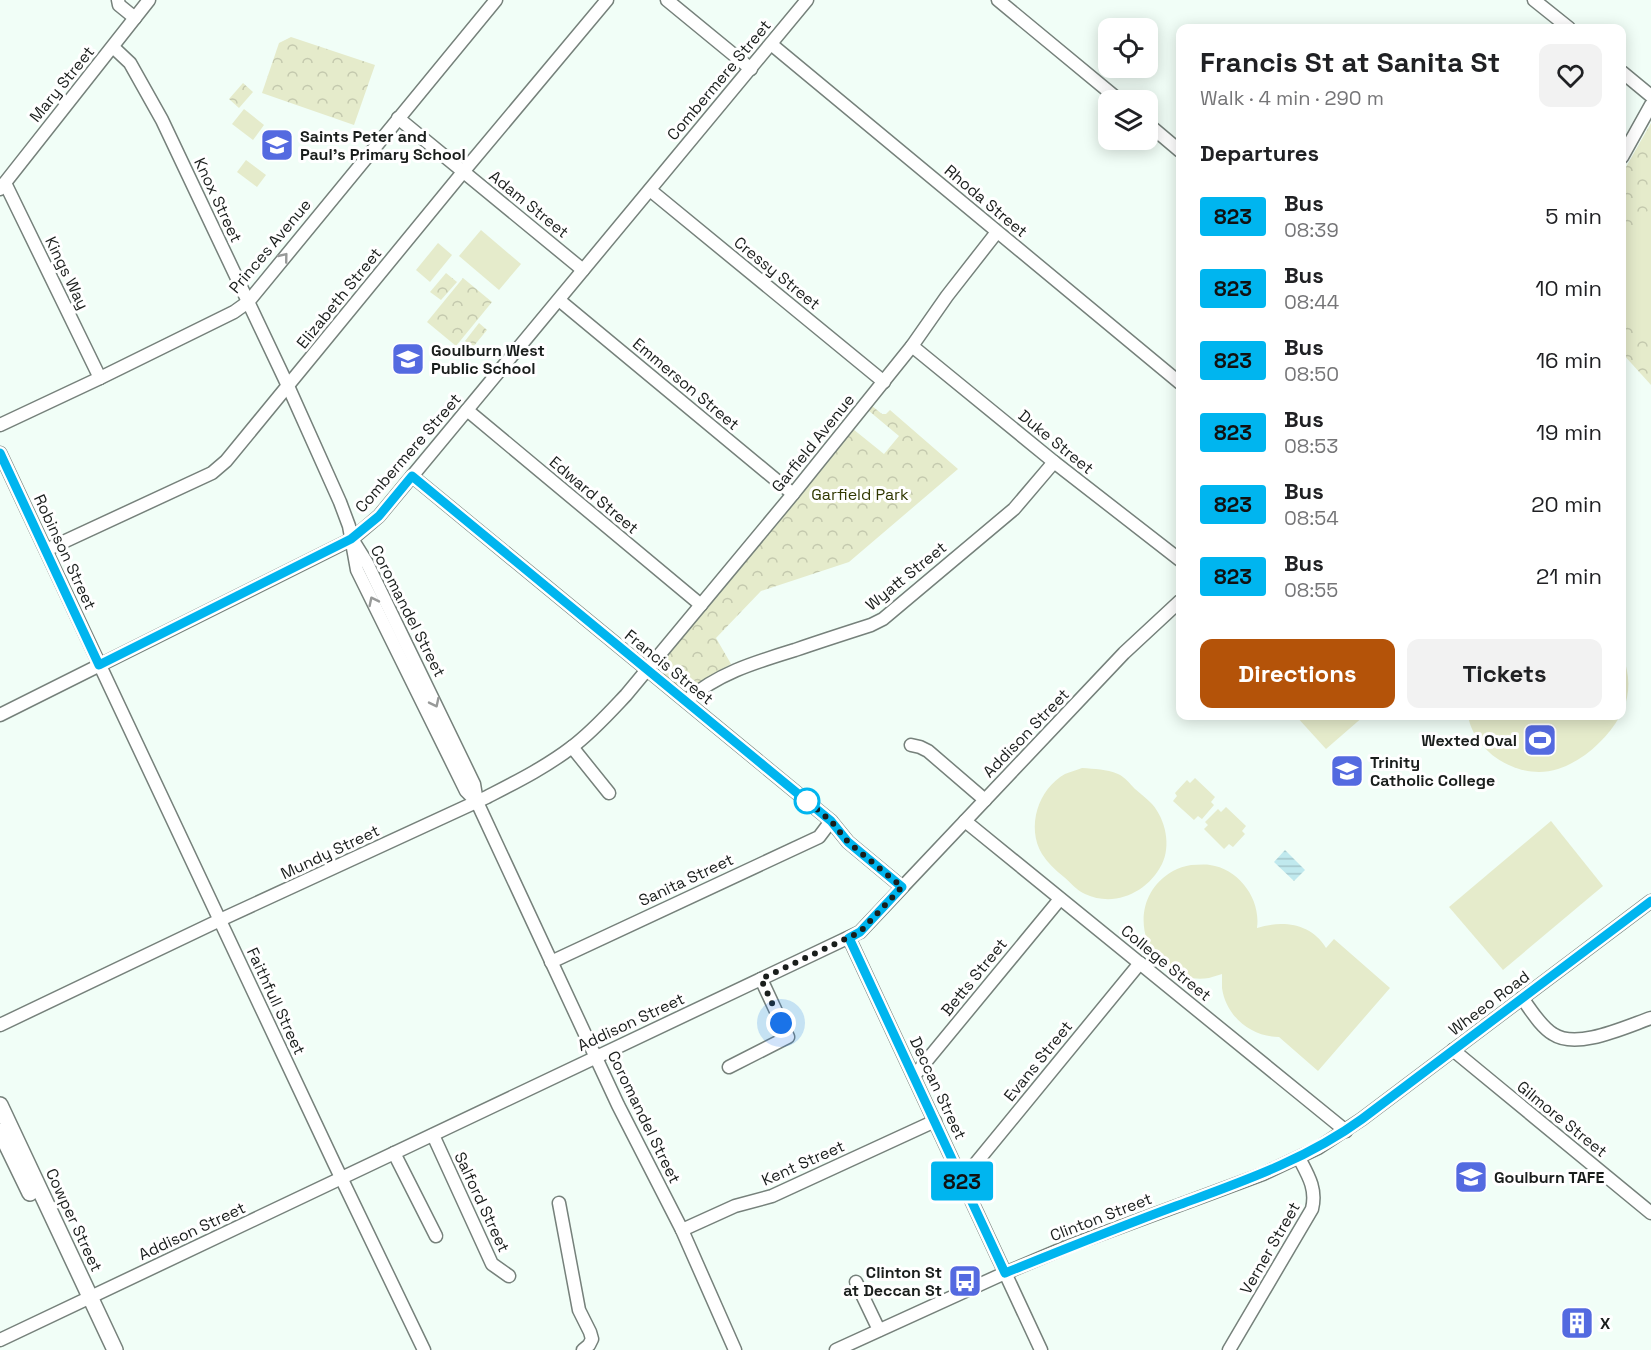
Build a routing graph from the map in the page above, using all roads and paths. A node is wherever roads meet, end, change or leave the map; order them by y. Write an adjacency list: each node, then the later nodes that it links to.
1 (118, 0): 9 (street)
2 (149, 0): 9 (street, Mary Street)
3 (496, 0): 18 (street, Princes Avenue)
4 (607, 0): 22 (street, Elizabeth Street)
5 (667, 0): 13 (street)
6 (807, 0): 11 (street, Combermere Street)
7 (998, 0): 15 (street)
8 (1533, 0): 10 (street)
9 (135, 18): 12 (street, Mary Street)
10 (1564, 24)
11 (771, 44): 13 (street, Combermere Street); 25 (street, Rhoda Street)
12 (113, 47): 23 (street, Mary Street); 28 (street, Knox Street)
13 (751, 69): 24 (street, Combermere Street)
14 (1626, 75): 16 (street)
15 (1107, 90)
16 (1651, 96)
17 (1651, 105): 21 (street)
18 (398, 118): 22 (street, Adam Street); 28 (street, Princes Avenue, one-way to 18)
19 (1158, 132): 20 (street)
20 (1176, 148)
21 (1626, 150)
22 (464, 171): 26 (street, Adam Street); 33 (street, Elizabeth Street)
23 (2, 186): 30 (street, Kings Way)
24 (650, 190): 26 (street, Combermere Street); 32 (street, Cressy Street)
25 (997, 232): 29 (street, Garfield Avenue); 31 (street, Rhoda Street)
26 (583, 270): 27 (street, Combermere Street)
27 (559, 300): 34 (street, Combermere Street); 39 (street, Emmerson Street)
28 (248, 302): 30 (street, Princes Avenue); 33 (street, Knox Street)
29 (912, 346): 32 (street, Garfield Avenue); 37 (street, Duke Street)
30 (100, 378): 35 (street, Princes Avenue)
31 (1176, 380)
32 (884, 382): 39 (street, Garfield Avenue)
33 (288, 386): 40 (street, Knox Street); 41 (street, Elizabeth Street)
34 (467, 410): 38 (street, Combermere Street); 43 (street, Edward Street)
35 (0, 425)
36 (0, 453): 41 (street, Robinson Street)
37 (1054, 462): 42 (street, Duke Street); 47 (street, Wyatt Street)
38 (412, 476): 40 (street, Combermere Street); 46 (street, Francis Street)
39 (793, 494): 43 (street, Garfield Avenue)
40 (351, 539): 45 (street, Combermere Street); 53 (street, Coromandel Street)
41 (46, 550): 45 (street, Robinson Street)
42 (1176, 557)
43 (701, 605): 46 (street, Garfield Avenue)
44 (1176, 605): 52 (street, Addison Street)
45 (99, 665): 48 (street, Combermere Street); 59 (street, Faithfull Street)
46 (647, 670): 47 (street, Francis Street); 50 (street, Mundy Street)
47 (686, 701): 54 (street, Francis Street)
48 (0, 715)
49 (911, 746): 52 (street)
50 (572, 747): 51 (street); 53 (street, Mundy Street)
51 (609, 793)
52 (985, 800): 55 (street, Addison Street)
53 (477, 802): 59 (street, Mundy Street); 61 (street, Coromandel Street)
54 (831, 821): 56 (street, Francis Street); 61 (street, Sanita Street)
55 (965, 821): 56 (street, Addison Street); 57 (street, College Street)
56 (902, 887): 60 (street, Addison Street)
57 (1060, 899): 62 (street, College Street); 70 (street, Betts Street)
58 (1651, 901): 64 (street, Wheeo Road)
59 (220, 920): 66 (street, Mundy Street); 78 (street, Faithfull Street)
60 (849, 938): 63 (street, Addison Street); 70 (street, Deccan Street)
61 (551, 962): 68 (street, Coromandel Street)
62 (1140, 963): 74 (street, College Street); 79 (street, Evans Street)
63 (761, 979): 68 (street, Addison Street); 69 (street)
64 (1522, 998): 65 (street); 67 (street, Wheeo Road)
65 (1651, 1018)
66 (0, 1025)
67 (1453, 1050): 74 (street, Wheeo Road); 81 (street, Gilmore Street)
68 (595, 1057): 75 (street, Addison Street); 82 (street, Coromandel Street)
69 (729, 1067)
70 (914, 1076): 72 (street, Deccan Street)
71 (0, 1105): 87 (main road, Cowper Street)
72 (935, 1120): 79 (street, Deccan Street); 82 (street, Kent Street)
73 (0, 1131): 87 (main road, Cowper Street)
74 (1346, 1131): 77 (street, Clinton Street)
75 (434, 1135): 76 (street, Addison Street); 85 (street, Salford Street)
76 (394, 1153): 78 (street, Addison Street); 83 (street)
77 (1299, 1158): 84 (street, Clinton Street); 97 (street, Verner Street)
78 (341, 1179): 87 (street, Addison Street); 92 (street, Faithfull Street)
79 (962, 1180): 84 (street, Deccan Street)
80 (559, 1203): 93 (street)
81 (1651, 1213)
82 (682, 1230): 94 (street, Coromandel Street)
83 (436, 1236)
84 (1005, 1273): 88 (street, Clinton Street); 96 (street, Deccan Street)
85 (509, 1276)
86 (856, 1282): 88 (street)
87 (86, 1300): 89 (street, Addison Street); 90 (main road, Cowper Street); 91 (main road, Cowper Street)
88 (879, 1330): 95 (street, Clinton Street)
89 (0, 1340)
90 (104, 1350)
91 (115, 1350)
92 (424, 1350)
93 (583, 1350)
94 (735, 1350)
95 (836, 1350)
96 (1041, 1350)
97 (1229, 1350)

